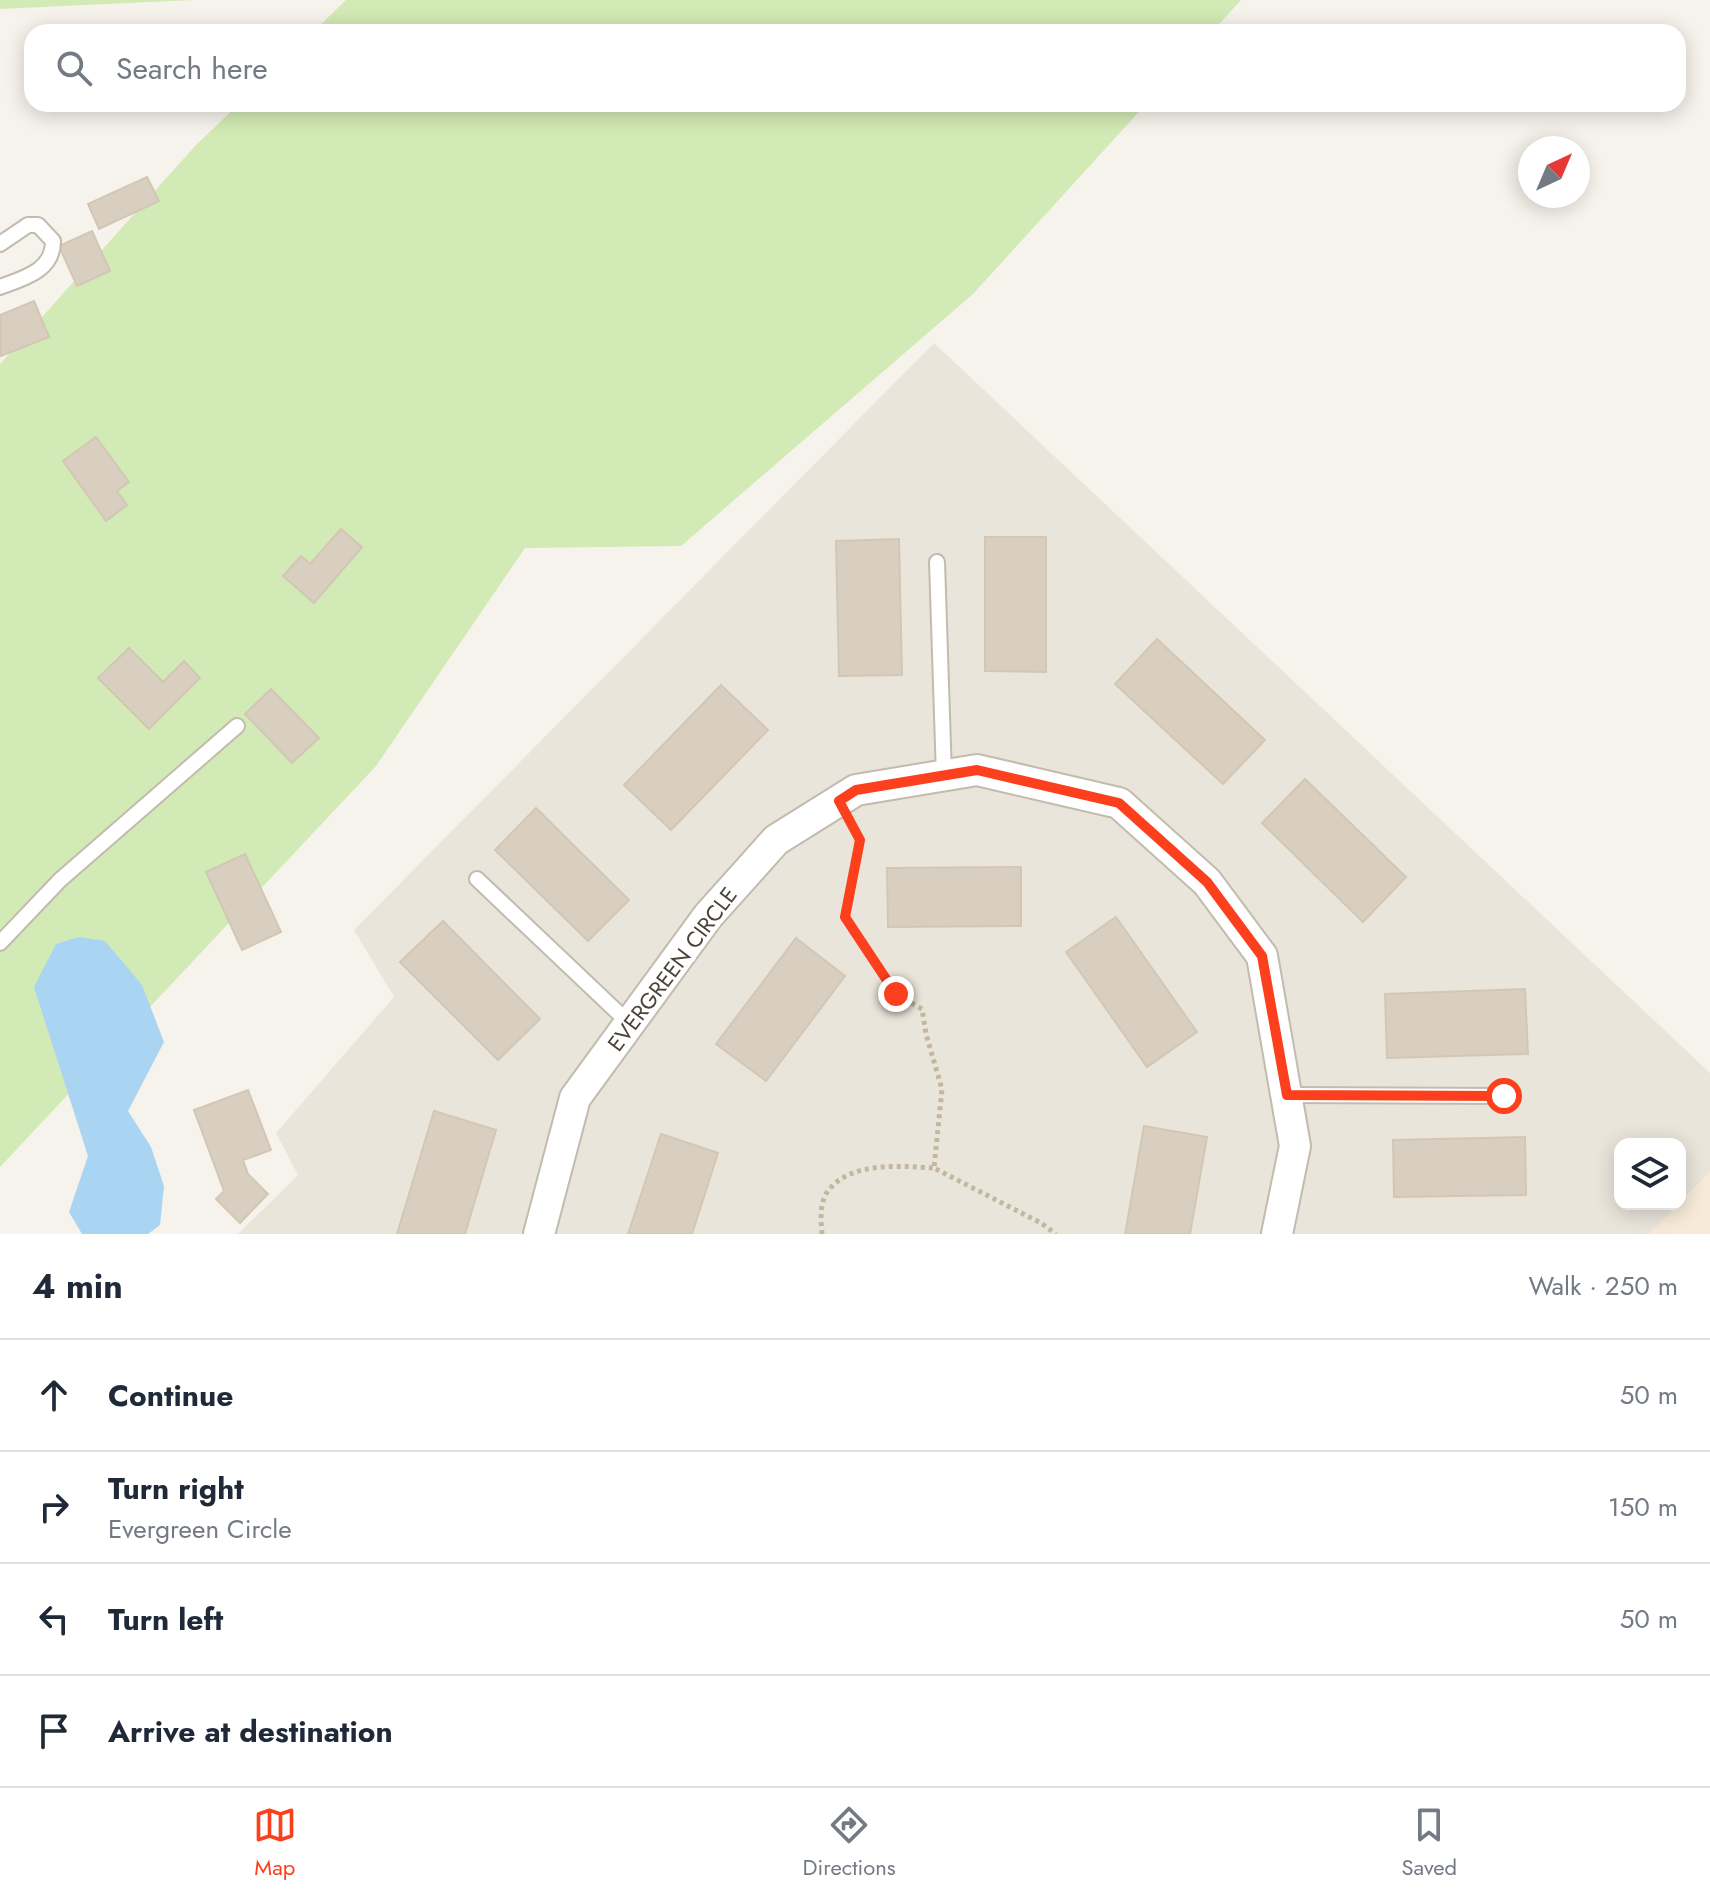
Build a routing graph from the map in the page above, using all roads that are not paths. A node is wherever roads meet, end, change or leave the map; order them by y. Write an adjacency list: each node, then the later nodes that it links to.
1 (0, 244): 2 (lane)
2 (0, 287)
3 (937, 562): 5 (lane)
4 (237, 726): 7 (lane)
5 (944, 776): 8 (street, EVERGREEN CIRCLE); 9 (street, EVERGREEN CIRCLE)
6 (477, 879): 8 (lane)
7 (0, 943)
8 (630, 1024): 11 (street, EVERGREEN CIRCLE)
9 (1287, 1095): 10 (lane); 12 (street, EVERGREEN CIRCLE)
10 (1504, 1096)
11 (539, 1234)
12 (1277, 1234)

